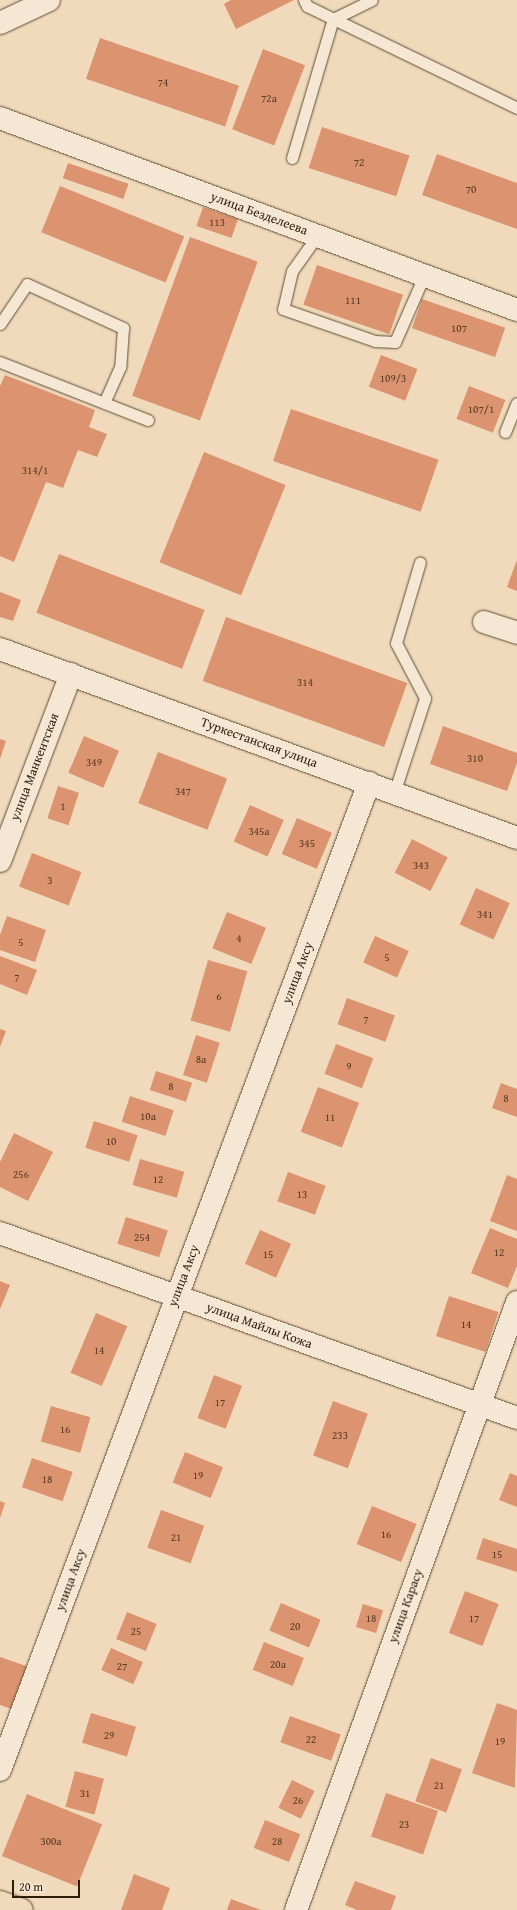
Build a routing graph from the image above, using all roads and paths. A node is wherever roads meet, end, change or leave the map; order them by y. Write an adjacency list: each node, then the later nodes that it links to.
1 (49, 0): 5 (street)
2 (304, 0): 4 (lane)
3 (372, 0): 4 (lane)
4 (333, 18): 6 (lane); 8 (lane)
5 (0, 23)
6 (517, 108)
7 (0, 118): 9 (street, улица Безделеева)
8 (292, 158)
9 (317, 236): 10 (street, улица Безделеева); 10 (lane)
10 (424, 276): 11 (street, улица Безделеева)
11 (517, 310)
12 (0, 324): 14 (lane)
13 (0, 362): 14 (lane)
14 (104, 403): 16 (lane)
15 (517, 403): 17 (lane)
16 (148, 420)
17 (505, 432)
18 (420, 562): 24 (lane)
19 (484, 622): 20 (street)
20 (517, 633)
21 (0, 648): 22 (street, Туркестанская улица)
22 (71, 674): 23 (street, Туркестанская улица); 26 (street, улица Манкентская)
23 (369, 783): 24 (street, Туркестанская улица); 28 (street, улица Аксу)
24 (394, 793): 25 (street, Туркестанская улица)
25 (517, 838)
26 (0, 860)
27 (0, 1233): 28 (street, улица Майлы Кожа)
28 (176, 1296): 30 (street, улица Майлы Кожа); 32 (street, улица Аксу)
29 (517, 1302): 30 (street, улица Карасу)
30 (479, 1405): 31 (street, улица Майлы Кожа); 36 (street, улица Карасу)
31 (517, 1418)
32 (4, 1744): 33 (street, улица Аксу)
33 (0, 1770)
34 (0, 1902): 35 (main road)
35 (22, 1910)
36 (296, 1910)

